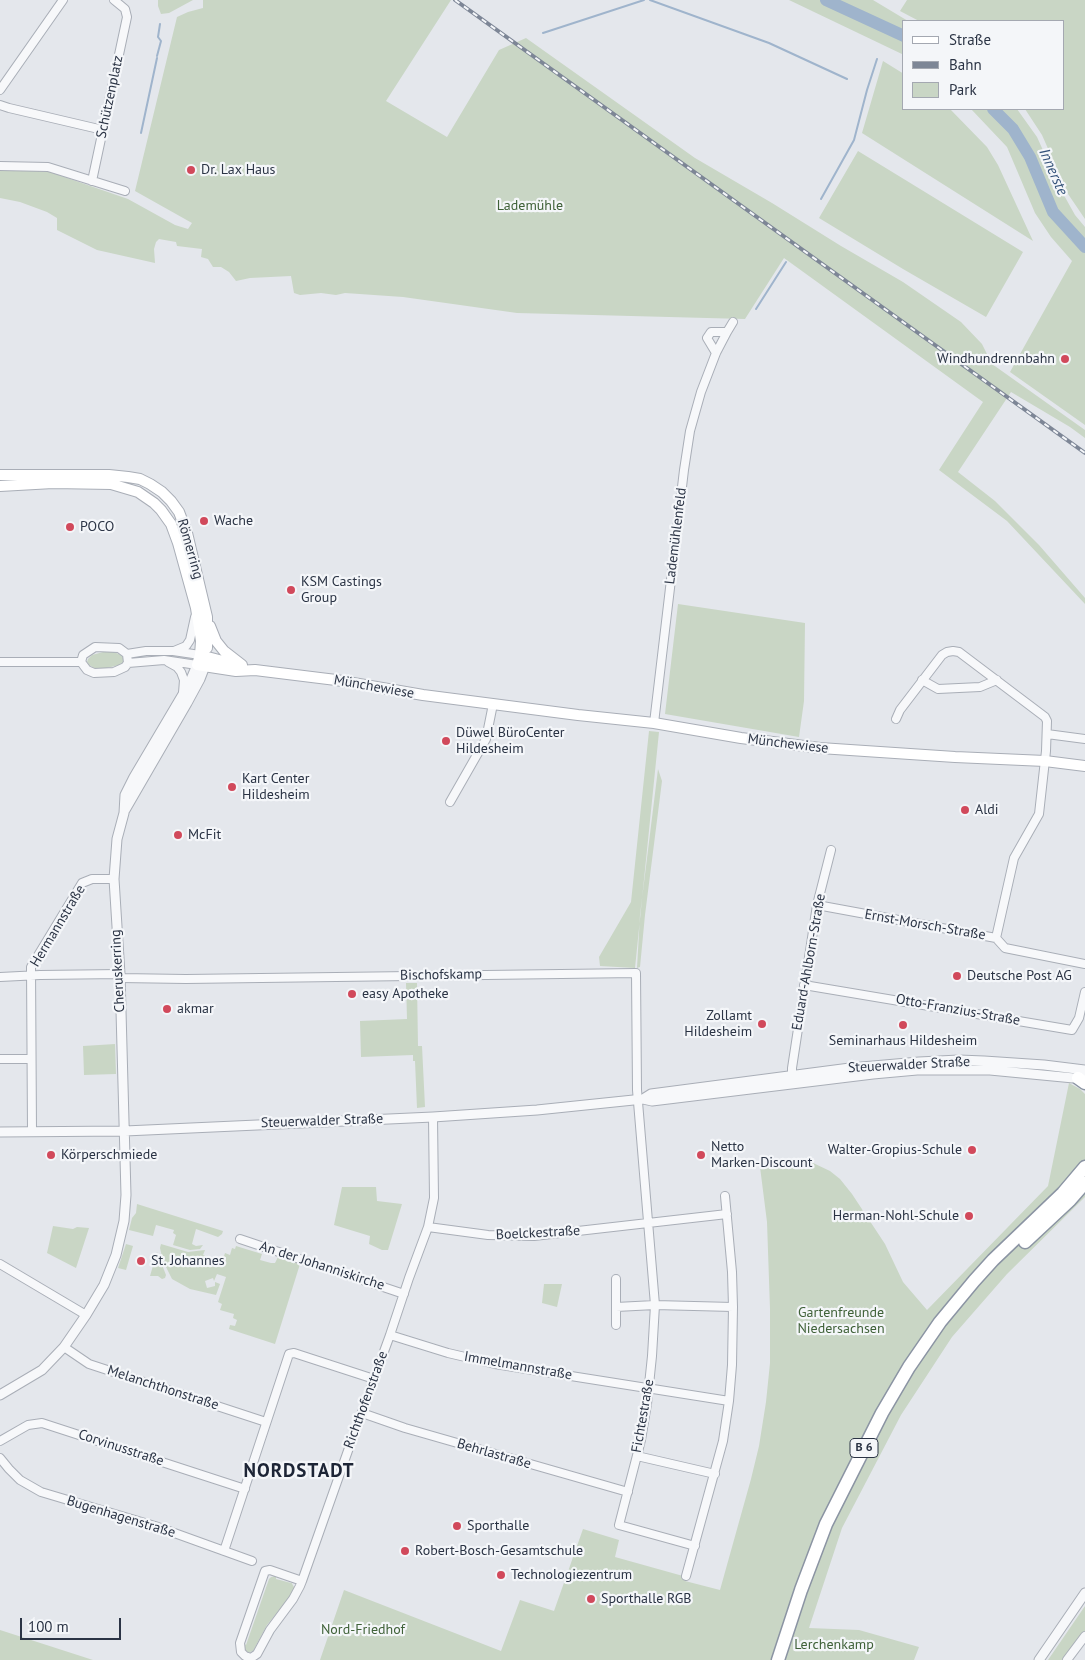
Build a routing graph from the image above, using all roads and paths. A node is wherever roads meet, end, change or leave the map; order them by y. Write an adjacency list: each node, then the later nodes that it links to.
1 (63, 0): 3 (street)
2 (114, 0): 5 (street, Schützenplatz)
3 (0, 90)
4 (0, 105): 5 (street)
5 (103, 130): 7 (street, Schützenplatz)
6 (0, 166): 7 (street)
7 (92, 181): 8 (street)
8 (125, 191)
9 (732, 322): 10 (street, Lademühlenfeld)
10 (727, 332): 11 (street, Lademühlenfeld); 11 (street)
11 (716, 353): 30 (street, Lademühlenfeld)
12 (0, 475): 15 (main road, Römerring)
13 (0, 486): 14 (main road, Römerring)
14 (196, 608): 16 (street); 19 (main road, Römerring)
15 (207, 617): 19 (main road, Römerring); 23 (main road, Münchewiese)
16 (173, 651): 17 (street); 19 (street)
17 (127, 654): 21 (street); 22 (street)
18 (164, 660): 19 (street); 22 (street); 27 (street)
19 (202, 661): 23 (main road, Münchewiese); 24 (main road, Münchewiese); 27 (street, Cheruskerring); 36 (street, Cheruskerring)
20 (0, 662): 21 (street)
21 (81, 662): 22 (street)
22 (128, 663)
23 (242, 665): 24 (main road, Münchewiese)
24 (254, 670): 28 (main road, Münchewiese)
25 (922, 680): 26 (street); 26 (street); 29 (street)
26 (997, 680): 31 (street)
27 (182, 695): 36 (street, Cheruskerring)
28 (493, 704): 30 (main road, Münchewiese); 35 (street)
29 (896, 719)
30 (654, 723): 33 (main road, Münchewiese)
31 (1047, 734): 32 (street); 33 (street, Ernst-Morsch-Straße)
32 (1085, 739)
33 (1045, 760): 34 (main road, Münchewiese); 40 (street, Ernst-Morsch-Straße)
34 (1085, 766)
35 (450, 802)
36 (124, 813): 38 (street, Cheruskerring)
37 (831, 850): 39 (street, Eduard-Ahlborn-Straße)
38 (114, 879): 42 (street, Hermannstraße); 43 (street, Cheruskerring)
39 (817, 905): 40 (street, Ernst-Morsch-Straße); 45 (street, Eduard-Ahlborn-Straße)
40 (996, 938): 41 (street)
41 (1085, 964)
42 (31, 976): 43 (street, Bischofskamp); 44 (street, Bischofskamp); 47 (street, Hermannstraße)
43 (120, 976): 51 (street, Bischofskamp); 53 (street, Cheruskerring)
44 (0, 977)
45 (804, 985): 46 (street, Otto-Franzius-Straße); 50 (street, Eduard-Ahlborn-Straße)
46 (1085, 992)
47 (32, 1059): 48 (street); 54 (street, Hermannstraße)
48 (0, 1060)
49 (1083, 1078): 50 (street, Steuerwalder Straße)
50 (793, 1079): 51 (street, Steuerwalder Straße)
51 (640, 1100): 52 (street, Steuerwalder Straße); 60 (street, Fichtestraße)
52 (433, 1118): 53 (street, Steuerwalder Straße); 61 (street, Richthofenstraße)
53 (125, 1130): 54 (street, Steuerwalder Straße); 69 (street, Cheruskerring)
54 (32, 1131): 55 (street, Steuerwalder Straße)
55 (0, 1132)
56 (1085, 1167): 92 (highway, B 6)
57 (1085, 1183): 93 (highway, B 6)
58 (725, 1196): 59 (street)
59 (727, 1214): 60 (street, Boelckestraße); 68 (street)
60 (649, 1224): 61 (street, Boelckestraße); 66 (street, Fichtestraße)
61 (428, 1227): 65 (street, Richthofenstraße)
62 (240, 1239): 65 (street, An der Johanniskirche)
63 (0, 1264): 69 (street)
64 (616, 1279): 67 (street)
65 (404, 1294): 71 (street, Richthofenstraße)
66 (655, 1305): 67 (street); 68 (street); 74 (street, Fichtestraße)
67 (616, 1307): 70 (street)
68 (733, 1307): 76 (street)
69 (86, 1315): 72 (street, Cheruskerring)
70 (616, 1325)
71 (390, 1335): 73 (street, Richthofenstraße); 74 (street, Immelmannstraße)
72 (64, 1347): 75 (street, Cheruskerring); 78 (street, Melanchthonstraße)
73 (374, 1379): 77 (street, Richthofenstraße); 78 (street)
74 (649, 1389): 76 (street, Immelmannstraße); 80 (street, Fichtestraße)
75 (0, 1395)
76 (729, 1401): 82 (street)
77 (362, 1413): 84 (street, Behrlastraße); 89 (street, Richthofenstraße)
78 (266, 1422): 83 (street)
79 (0, 1441): 83 (street, Corvinusstraße)
80 (637, 1456): 82 (street); 84 (street, Fichtestraße)
81 (0, 1458): 86 (street, Bugenhagenstraße)
82 (715, 1474): 85 (street)
83 (244, 1489): 86 (street)
84 (628, 1492): 85 (street, Fichtestraße)
85 (695, 1546): 88 (street)
86 (224, 1551): 87 (street, Bugenhagenstraße)
87 (252, 1561)
88 (686, 1576)
89 (302, 1581): 89 (street, Richthofenstraße)
90 (1085, 1593): 94 (street)
91 (1085, 1636): 95 (street)
92 (778, 1660)
93 (786, 1660)
94 (1040, 1660)
95 (1067, 1660)

